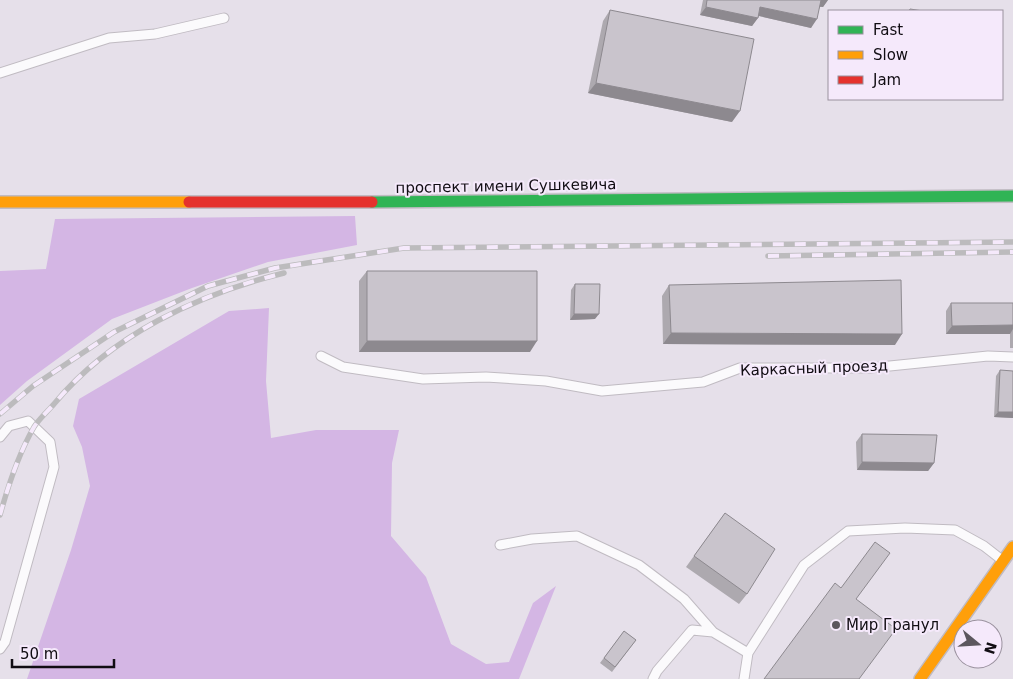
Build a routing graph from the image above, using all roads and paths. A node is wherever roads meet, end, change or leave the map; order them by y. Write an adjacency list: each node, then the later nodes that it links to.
1 (224, 18): 2 (lane)
2 (0, 73)
3 (1013, 196): 4 (street, проспект имени Сушкевича)
4 (0, 202)
5 (321, 356): 6 (lane, Каркасный проезд)
6 (1013, 357)
7 (0, 437): 12 (lane)
8 (500, 545): 11 (lane)
9 (1013, 547): 10 (street)
10 (1003, 561): 13 (lane); 16 (street)
11 (713, 632): 13 (lane); 14 (lane)
12 (0, 649)
13 (748, 653): 15 (lane)
14 (653, 679)
15 (744, 679)
16 (920, 679)

